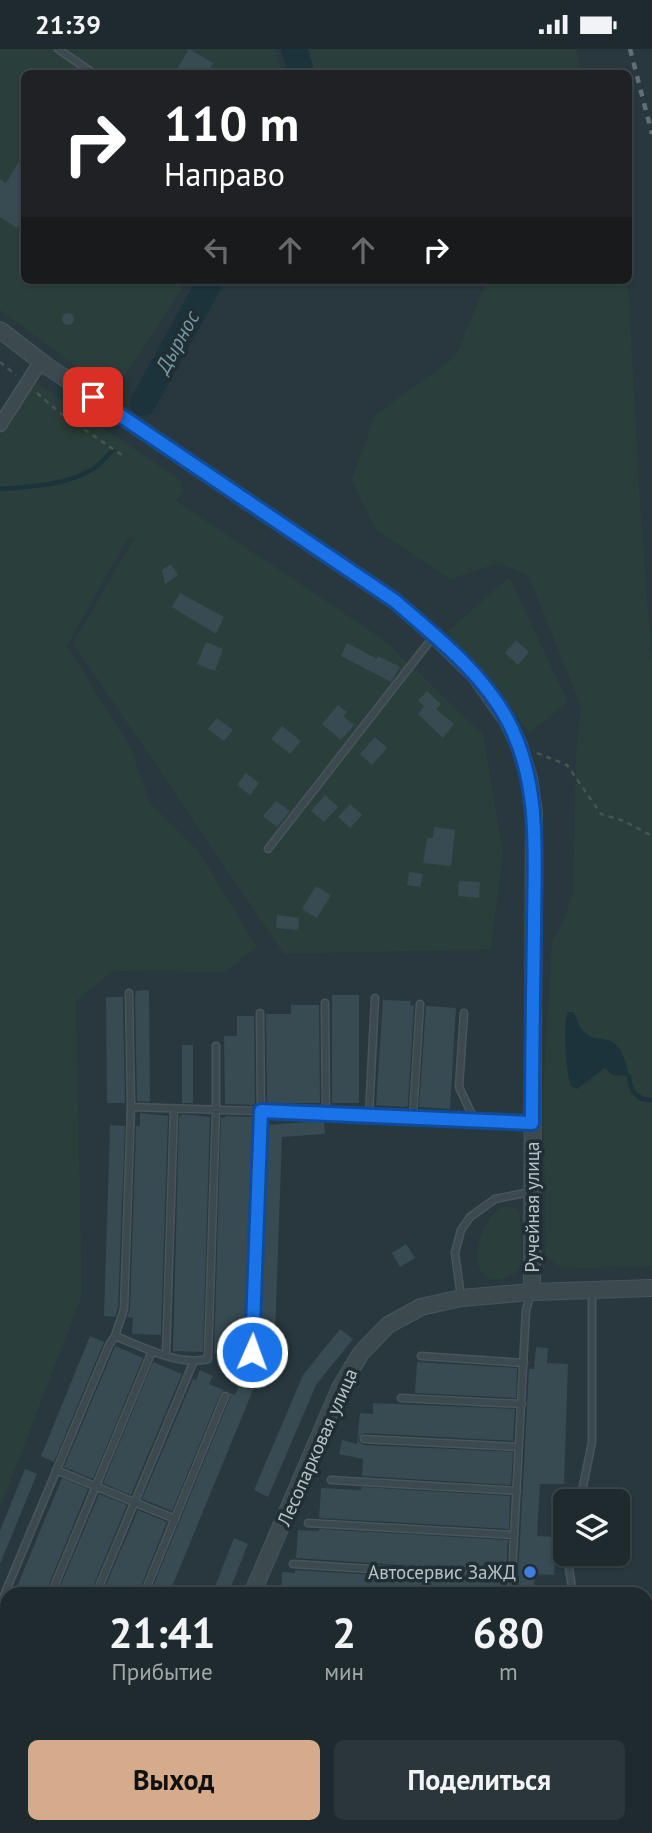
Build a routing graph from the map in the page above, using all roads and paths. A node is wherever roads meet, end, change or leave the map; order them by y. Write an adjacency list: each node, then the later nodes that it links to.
1 (58, 49): 2 (lane)
2 (89, 70)
3 (0, 330): 5 (street, Ручейная улица)
4 (0, 362): 6 (path)
5 (41, 362): 6 (street); 9 (street, Ручейная улица)
6 (26, 384): 7 (street); 8 (path)
7 (0, 425)
8 (125, 457)
9 (434, 635): 10 (street, Ручейная улица); 12 (lane)
10 (519, 745): 11 (path); 28 (street, Ручейная улица)
11 (652, 836)
12 (268, 849)
13 (129, 993): 20 (lane)
14 (375, 998): 25 (lane)
15 (325, 1003): 24 (lane)
16 (420, 1005): 26 (lane)
17 (260, 1013): 23 (lane)
18 (464, 1013): 27 (lane)
19 (216, 1046): 22 (lane)
20 (131, 1107): 21 (lane); 34 (lane)
21 (174, 1109): 22 (lane); 37 (lane)
22 (216, 1110): 23 (lane); 39 (lane)
23 (261, 1111): 24 (lane); 36 (lane)
24 (326, 1113): 25 (lane)
25 (369, 1115): 26 (lane)
26 (413, 1116): 27 (lane)
27 (474, 1119): 28 (lane)
28 (532, 1123): 29 (street, Ручейная улица)
29 (531, 1192): 32 (street, Ручейная улица); 33 (lane)
30 (652, 1288): 31 (street, Лесопарковая улица)
31 (592, 1290): 32 (street, Лесопарковая улица); 49 (lane)
32 (532, 1292): 33 (street, Лесопарковая улица); 40 (lane)
33 (461, 1298): 62 (street, Лесопарковая улица)
34 (115, 1336): 35 (lane); 46 (lane)
35 (152, 1350): 37 (lane); 48 (lane)
36 (252, 1352)
37 (166, 1355): 39 (lane)
38 (421, 1356): 40 (lane)
39 (193, 1363): 51 (lane)
40 (524, 1363): 43 (lane)
41 (225, 1397): 52 (lane)
42 (401, 1398): 43 (lane)
43 (522, 1404): 45 (lane)
44 (364, 1439): 45 (lane)
45 (519, 1447): 50 (lane)
46 (56, 1470): 48 (lane); 58 (lane)
47 (331, 1480): 50 (lane)
48 (96, 1486): 51 (lane); 59 (lane)
49 (582, 1489)
50 (517, 1490): 54 (lane)
51 (135, 1502): 52 (lane); 60 (lane)
52 (175, 1519): 61 (lane)
53 (308, 1523): 54 (lane)
54 (514, 1535): 57 (lane)
55 (293, 1564): 57 (lane)
56 (569, 1566): 64 (lane)
57 (512, 1578): 63 (lane)
58 (9, 1587)
59 (54, 1587)
60 (99, 1587)
61 (147, 1587)
62 (255, 1587)
63 (511, 1587)
64 (572, 1587)

